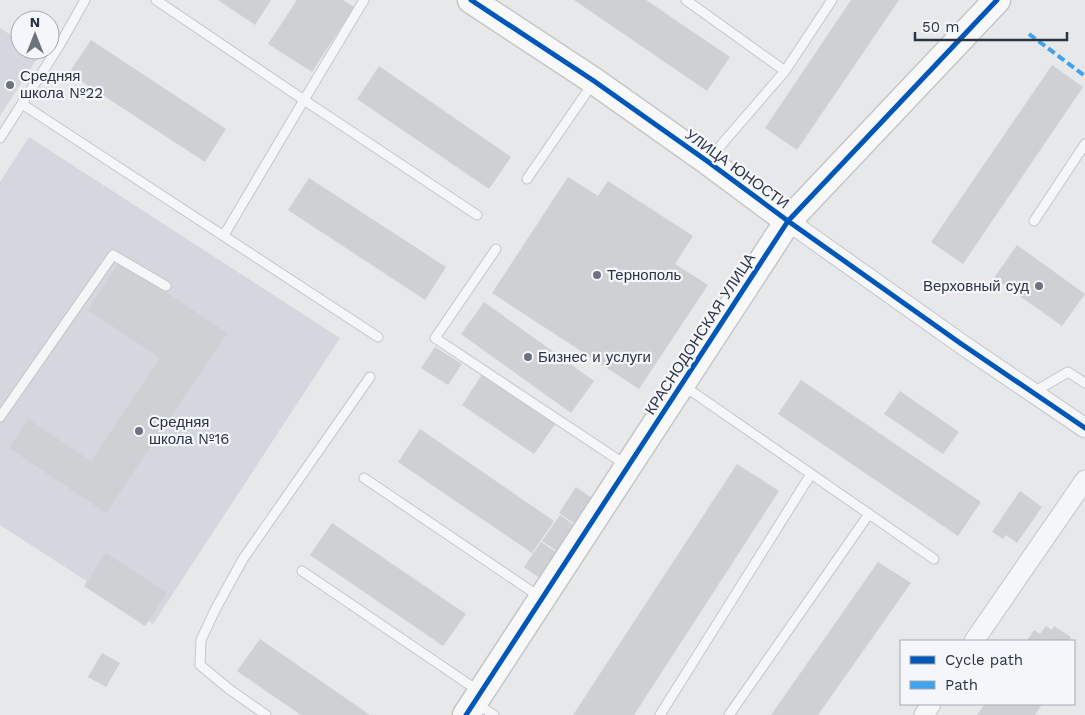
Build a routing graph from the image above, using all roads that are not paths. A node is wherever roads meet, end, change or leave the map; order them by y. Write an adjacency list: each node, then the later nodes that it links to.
1 (85, 0): 11 (lane)
2 (156, 0): 10 (lane)
3 (364, 0): 10 (lane)
4 (471, 0): 9 (street, УЛИЦА ЮНОСТИ)
5 (686, 0): 8 (lane)
6 (832, 0): 8 (lane)
7 (998, 0): 17 (street, КРАСНОДОНСКАЯ УЛИЦА)
8 (785, 70): 14 (lane)
9 (594, 81): 14 (street, УЛИЦА ЮНОСТИ); 15 (lane)
10 (304, 100): 16 (lane); 19 (lane)
11 (22, 104): 12 (lane); 19 (lane)
12 (0, 138)
13 (1085, 144): 18 (lane)
14 (707, 161): 17 (street, УЛИЦА ЮНОСТИ)
15 (527, 179)
16 (477, 215)
17 (788, 221): 25 (street, КРАСНОДОНСКАЯ УЛИЦА); 26 (street, УЛИЦА ЮНОСТИ)
18 (1034, 221)
19 (224, 235): 22 (lane)
20 (496, 249): 29 (lane)
21 (166, 286): 27 (lane)
22 (378, 337)
23 (370, 377): 39 (lane)
24 (1085, 383): 26 (lane)
25 (681, 385): 29 (street, КРАСНОДОНСКАЯ УЛИЦА); 30 (lane)
26 (1034, 392): 28 (street, УЛИЦА ЮНОСТИ)
27 (0, 417)
28 (1085, 428)
29 (628, 466): 36 (street, КРАСНОДОНСКАЯ УЛИЦА)
30 (811, 474): 33 (lane); 40 (lane)
31 (364, 478): 36 (lane)
32 (1085, 480): 37 (street)
33 (869, 514): 34 (lane); 41 (lane)
34 (934, 559)
35 (302, 571): 38 (lane)
36 (542, 598): 38 (street, КРАСНОДОНСКАЯ УЛИЦА)
37 (975, 640)
38 (479, 706)
39 (266, 715)
40 (660, 715)
41 (729, 715)

